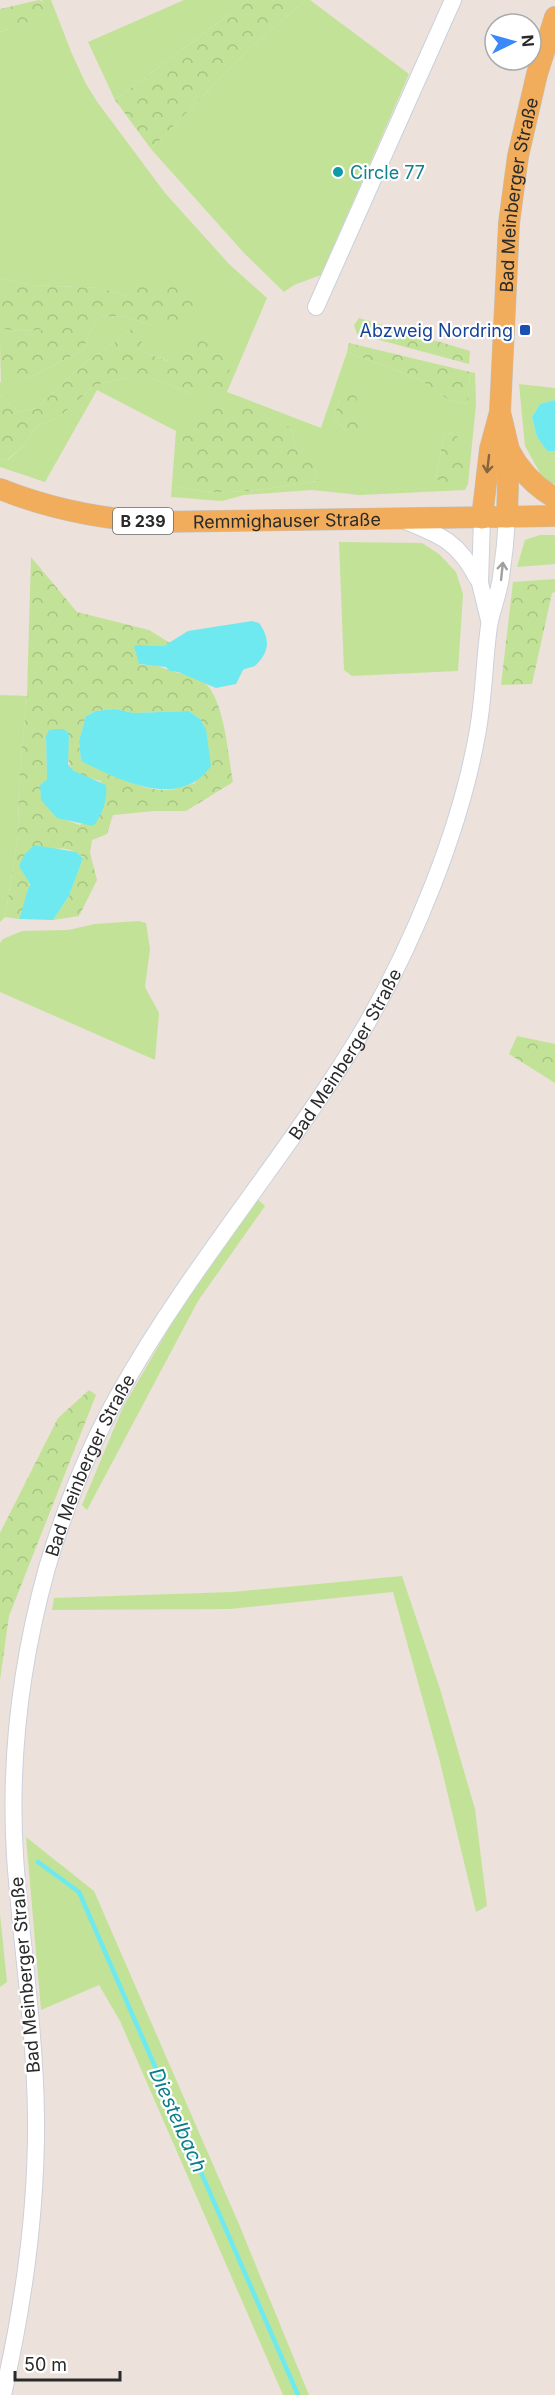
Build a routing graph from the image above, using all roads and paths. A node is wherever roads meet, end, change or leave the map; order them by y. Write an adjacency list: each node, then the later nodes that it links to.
1 (453, 0): 3 (street)
2 (555, 17): 4 (main road, Bad Meinberger Straße)
3 (316, 307)
4 (500, 412): 5 (main road, Bad Meinberger Straße); 10 (main road, Bad Meinberger Straße, one-way to 10)
5 (509, 450): 7 (main road); 9 (main road, Bad Meinberger Straße)
6 (0, 489): 11 (main road, Remmighauser Straße / B 239)
7 (555, 498)
8 (555, 516): 9 (main road, B 239)
9 (507, 517): 10 (main road, Remmighauser Straße / B 239); 13 (street, Bad Meinberger Straße, one-way to 9)
10 (482, 518): 11 (main road, Remmighauser Straße / B 239); 12 (street, Bad Meinberger Straße)
11 (399, 519): 12 (street)
12 (480, 583): 13 (street, Bad Meinberger Straße)
13 (489, 623): 14 (street, Bad Meinberger Straße)
14 (3, 2395)

